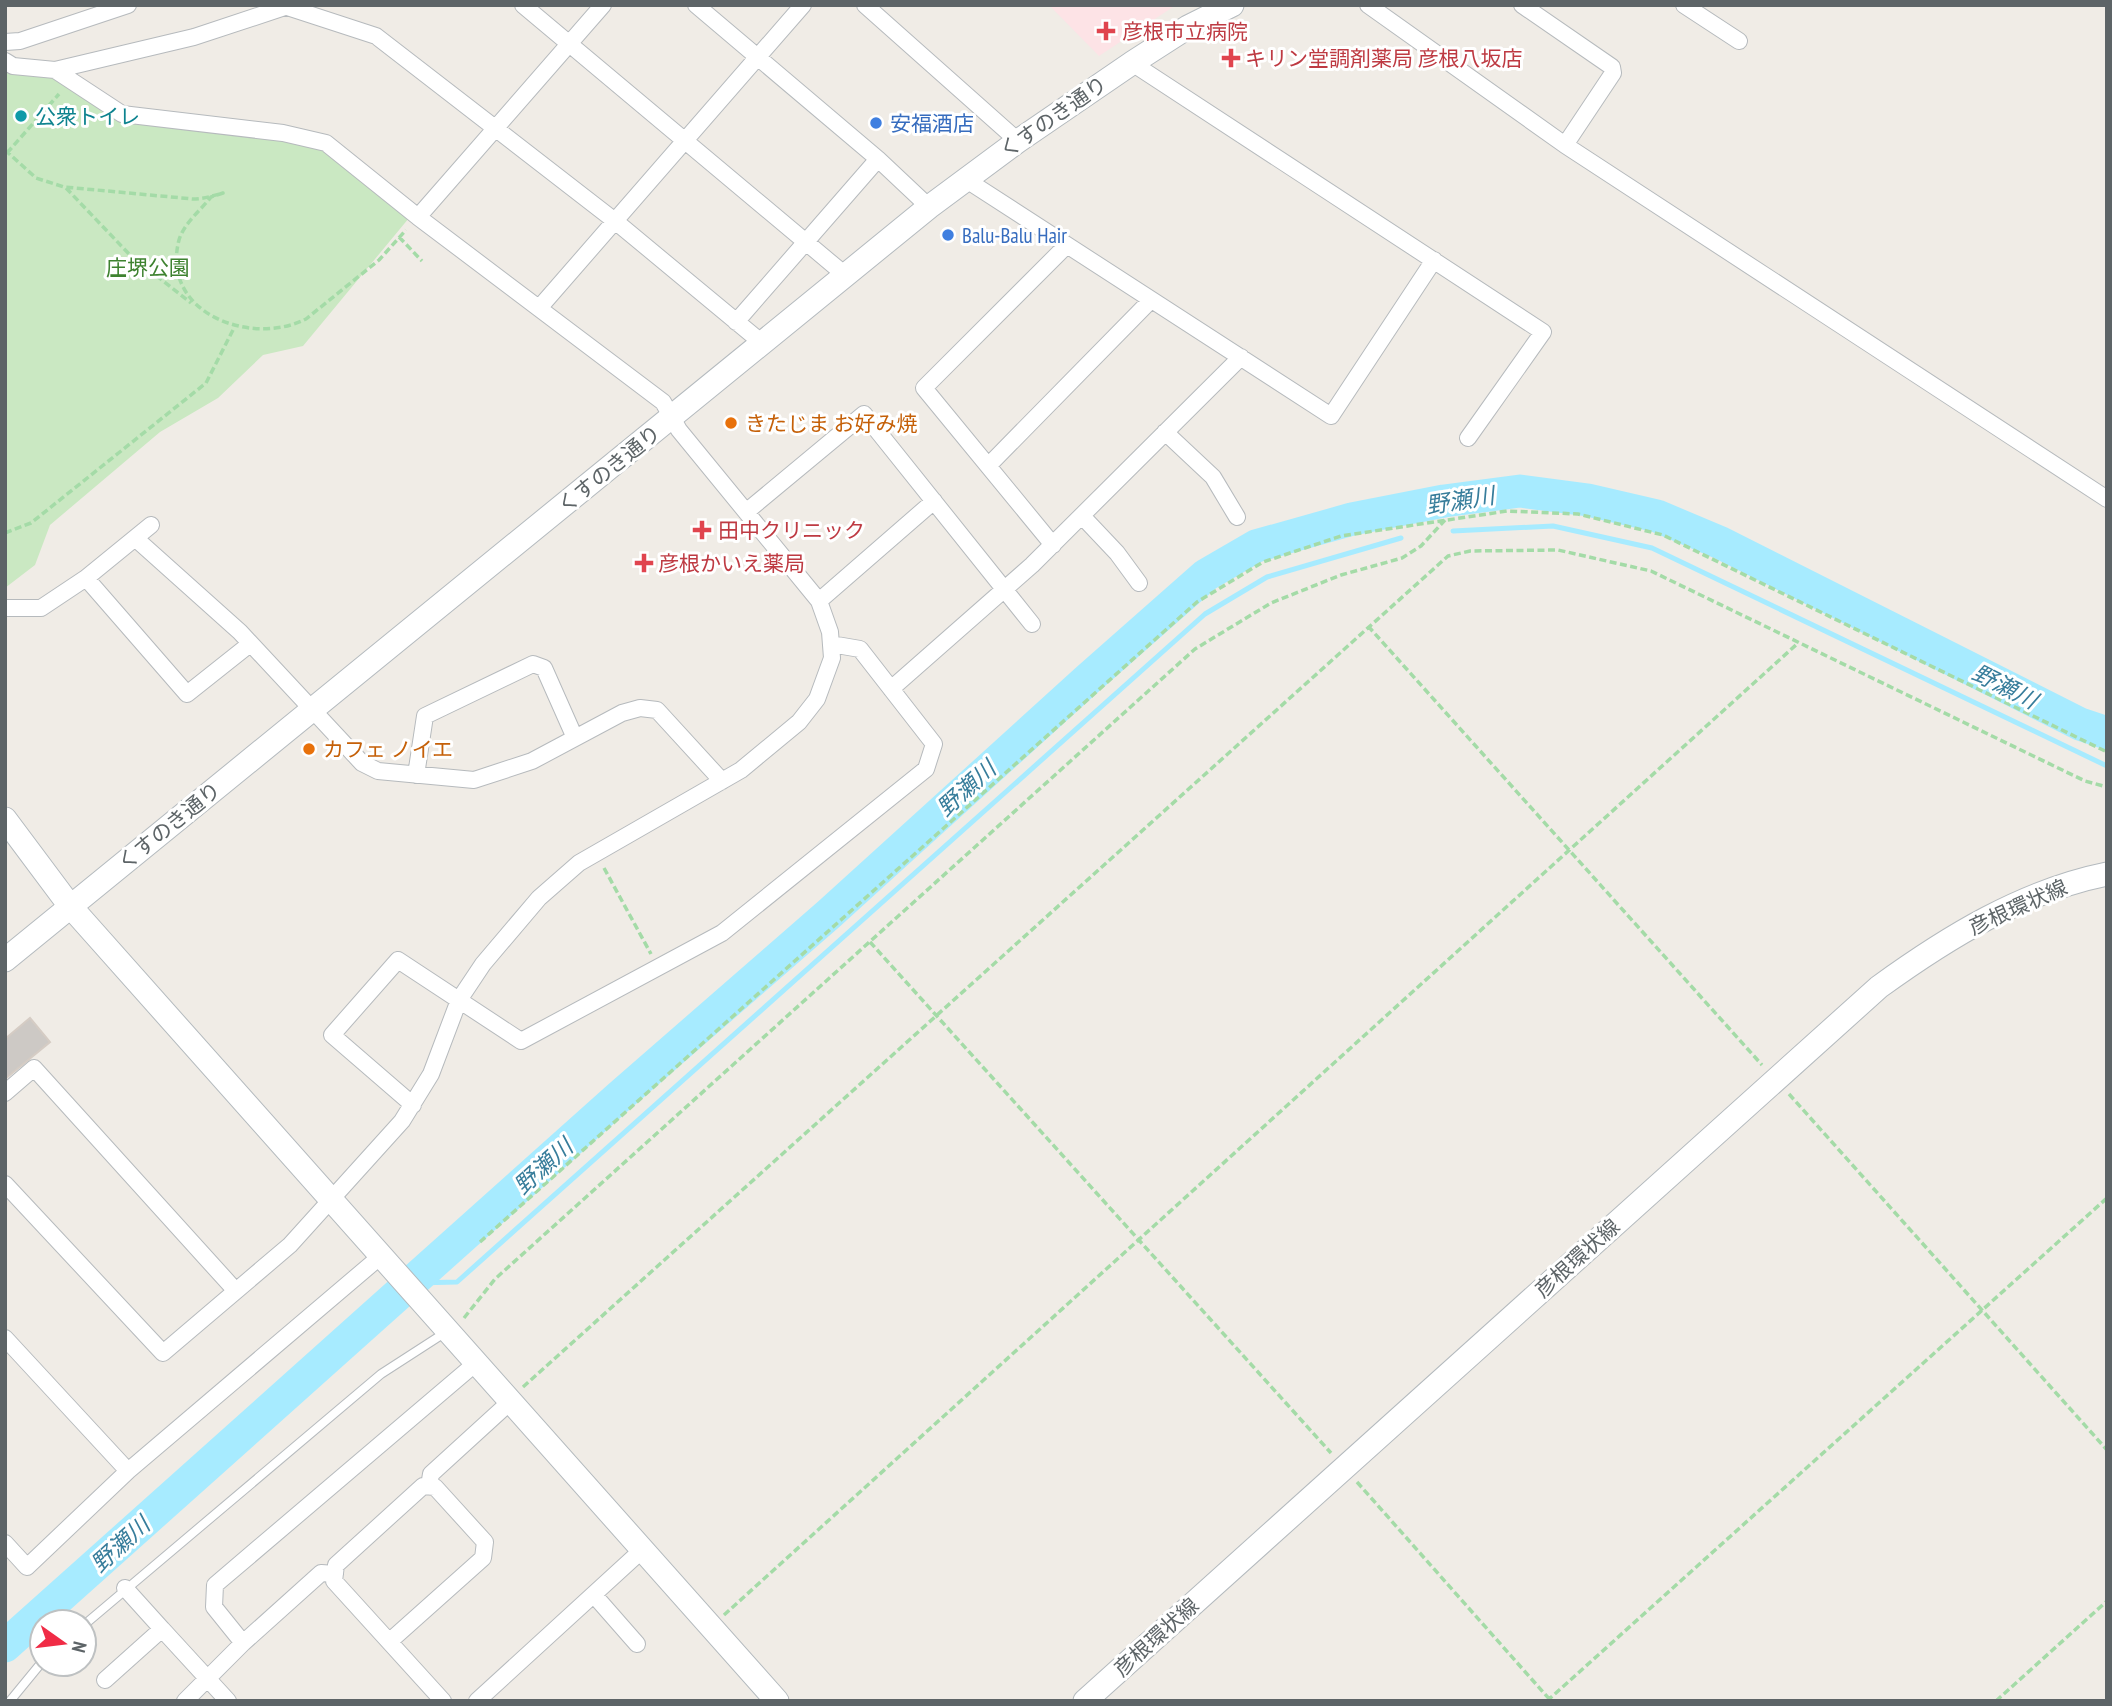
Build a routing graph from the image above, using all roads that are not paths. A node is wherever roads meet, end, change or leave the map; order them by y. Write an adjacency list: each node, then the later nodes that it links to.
1 (128, 5): 13 (street)
2 (523, 5): 14 (street)
3 (603, 5): 14 (street)
4 (696, 5): 15 (street)
5 (803, 5): 15 (street)
6 (865, 5): 21 (street)
7 (1232, 5): 17 (street, くすのき通り)
8 (1368, 5): 22 (street)
9 (1522, 5): 22 (street)
10 (1684, 5): 12 (street)
11 (289, 6): 18 (street); 19 (street)
12 (1739, 41)
13 (5, 42)
14 (569, 44): 19 (street); 20 (street)
15 (757, 57): 20 (street); 23 (street)
16 (5, 61): 18 (street)
17 (1132, 63): 21 (street, くすのき通り); 30 (street)
18 (55, 70): 26 (street)
19 (495, 129): 26 (street); 27 (street)
20 (685, 140): 27 (street); 28 (street)
21 (1018, 141): 24 (street, くすのき通り)
22 (1565, 145): 41 (street)
23 (878, 159): 25 (street); 28 (street)
24 (965, 179): 25 (street, くすのき通り); 29 (street)
25 (929, 207): 31 (street, くすのき通り)
26 (418, 217): 33 (street)
27 (615, 221): 33 (street); 34 (street)
28 (807, 242): 31 (street); 34 (street)
29 (1067, 246): 32 (street); 40 (street)
30 (1434, 260): 36 (street); 39 (street)
31 (845, 274): 35 (street, くすのき通り)
32 (1151, 300): 36 (street); 40 (street)
33 (540, 307): 37 (street)
34 (736, 322): 35 (street)
35 (761, 342): 37 (street, くすのき通り)
36 (1241, 357): 38 (street)
37 (672, 417): 43 (street); 58 (street, くすのき通り)
38 (1166, 432): 44 (street); 45 (street)
39 (1468, 438)
40 (988, 466): 48 (street)
41 (2107, 499)
42 (934, 501): 43 (street); 51 (street); 52 (street)
43 (746, 512): 52 (street)
44 (1082, 516): 48 (street); 50 (street)
45 (1237, 517)
46 (151, 525): 47 (street)
47 (135, 538): 49 (street); 55 (street)
48 (1053, 545): 51 (street)
49 (86, 578): 53 (street); 55 (street)
50 (1139, 583)
51 (1005, 589): 54 (street); 57 (street)
52 (820, 601): 56 (street)
53 (5, 608)
54 (1032, 624)
55 (250, 644): 58 (street)
56 (831, 644): 57 (street); 61 (street)
57 (891, 689): 66 (street)
58 (312, 709): 60 (street); 64 (street, くすのき通り)
59 (575, 737): 60 (street); 60 (street); 61 (street)
60 (416, 775)
61 (722, 781): 66 (street)
62 (5, 819): 64 (street)
63 (2107, 874): 98 (street, 彦根環状線)
64 (71, 906): 65 (street, くすのき通り); 70 (street)
65 (5, 960)
66 (459, 1000): 68 (street); 68 (street)
67 (5, 1093): 72 (street)
68 (413, 1105): 70 (street)
69 (5, 1184): 72 (street)
70 (334, 1199): 71 (street); 72 (street)
71 (388, 1262): 73 (street); 77 (street)
72 (235, 1290)
73 (446, 1327): 75 (street); 82 (lane)
74 (5, 1338): 77 (street)
75 (476, 1363): 76 (street); 87 (street)
76 (510, 1402): 78 (street); 80 (street)
77 (128, 1471): 79 (street)
78 (429, 1486): 81 (street); 86 (street)
79 (5, 1543)
80 (641, 1551): 83 (street); 97 (street)
81 (335, 1574): 86 (street); 87 (street)
82 (125, 1588): 84 (lane); 85 (street)
83 (594, 1595): 88 (street); 96 (street)
84 (98, 1612)
85 (162, 1629): 90 (street); 91 (street)
86 (390, 1641): 95 (street)
87 (243, 1643): 90 (street)
88 (637, 1644)
89 (29, 1678): 92 (lane)
90 (209, 1679): 93 (street); 94 (street)
91 (105, 1680)
92 (10, 1701)
93 (185, 1701)
94 (228, 1701)
95 (443, 1701)
96 (477, 1701)
97 (777, 1701)
98 (1085, 1701)

